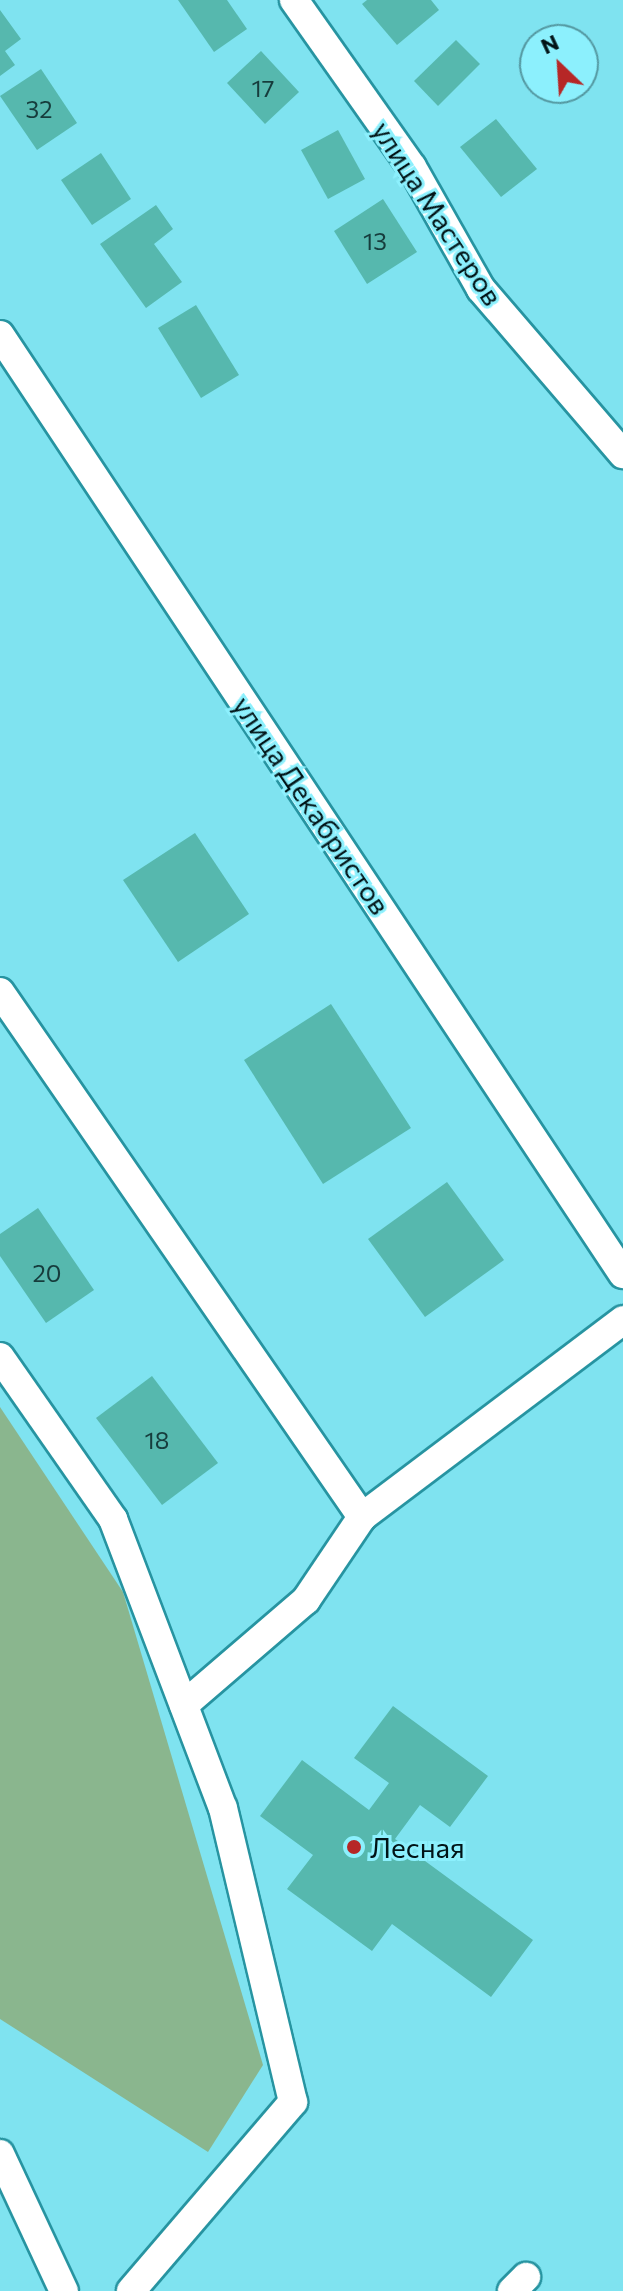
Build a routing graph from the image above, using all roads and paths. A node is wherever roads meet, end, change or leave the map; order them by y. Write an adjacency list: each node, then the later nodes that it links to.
1 (294, 0): 3 (street, улица Мастеров)
2 (0, 335): 5 (street, улица Декабристов)
3 (623, 454)
4 (0, 992): 8 (street)
5 (623, 1274)
6 (623, 1320): 8 (street)
7 (0, 1357): 9 (street)
8 (362, 1517): 9 (street)
9 (184, 1705): 12 (street)
10 (0, 2154): 11 (street)
11 (64, 2291)
12 (131, 2291)

